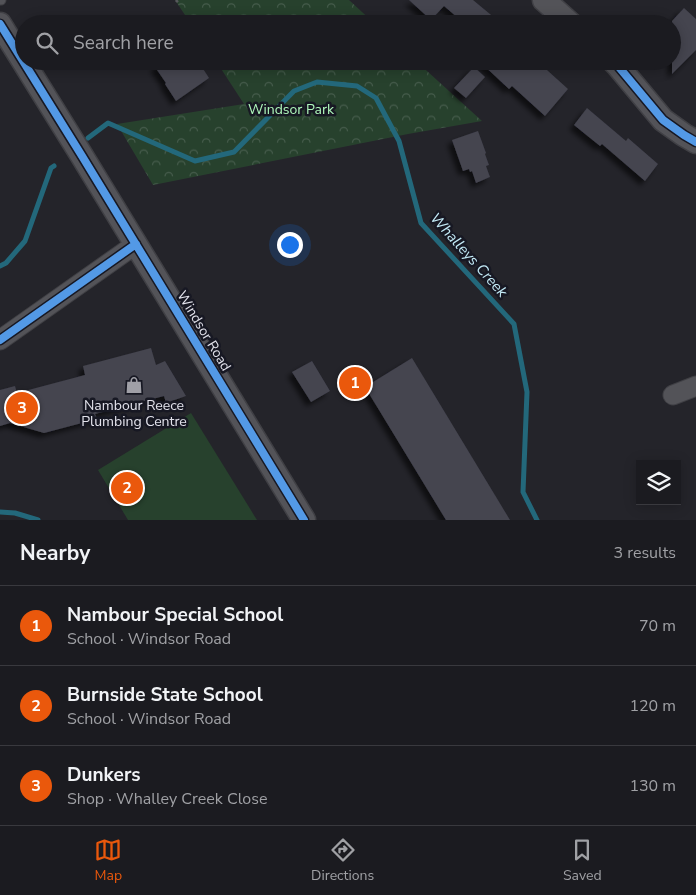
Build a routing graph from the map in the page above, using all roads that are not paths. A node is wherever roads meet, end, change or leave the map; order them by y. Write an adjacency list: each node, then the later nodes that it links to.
1 (544, 0): 2 (street)
2 (561, 15)
3 (0, 24): 4 (street, Windsor Road)
4 (15, 48)
5 (29, 70): 8 (street, Windsor Road)
6 (621, 70): 7 (street)
7 (696, 142)
8 (136, 244): 9 (street); 12 (street, Windsor Road)
9 (0, 340)
10 (696, 386): 11 (street)
11 (673, 395)
12 (304, 520)

